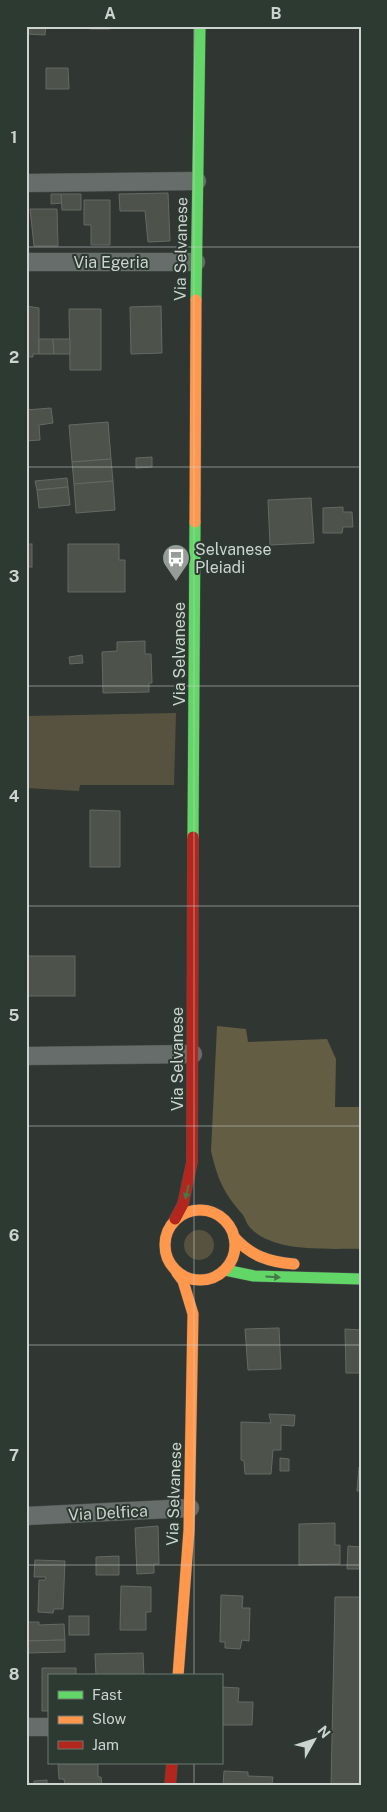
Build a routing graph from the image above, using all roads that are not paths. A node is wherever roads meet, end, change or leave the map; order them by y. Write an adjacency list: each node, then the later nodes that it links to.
1 (200, 26): 2 (street, Via Selvanese)
2 (198, 181): 3 (street); 5 (street, Via Selvanese)
3 (26, 183)
4 (26, 262): 5 (street, Via Egeria)
5 (196, 262): 6 (street, Via Selvanese)
6 (193, 1054): 7 (street); 8 (street, Via Selvanese)
7 (26, 1056)
8 (192, 1162): 9 (street, Via Selvanese); 12 (street, Via Selvanese, one-way to 12)
9 (199, 1187)
10 (205, 1200): 11 (street)
11 (217, 1214): 12 (street); 13 (street)
12 (175, 1219): 16 (street)
13 (234, 1237): 14 (street); 15 (street)
14 (302, 1264)
15 (225, 1270): 17 (street, one-way to 17); 18 (street)
16 (177, 1273): 18 (street); 19 (street, Via Selvanese)
17 (361, 1279)
18 (207, 1280): 19 (street, Via Selvanese)
19 (193, 1314): 20 (street, Via Selvanese)
20 (190, 1508): 21 (street, Via Delfica); 22 (street, Via Selvanese)
21 (26, 1516)
22 (178, 1674)
23 (26, 1727): 24 (street)
24 (48, 1727)
25 (172, 1764): 26 (street)
26 (170, 1786)

